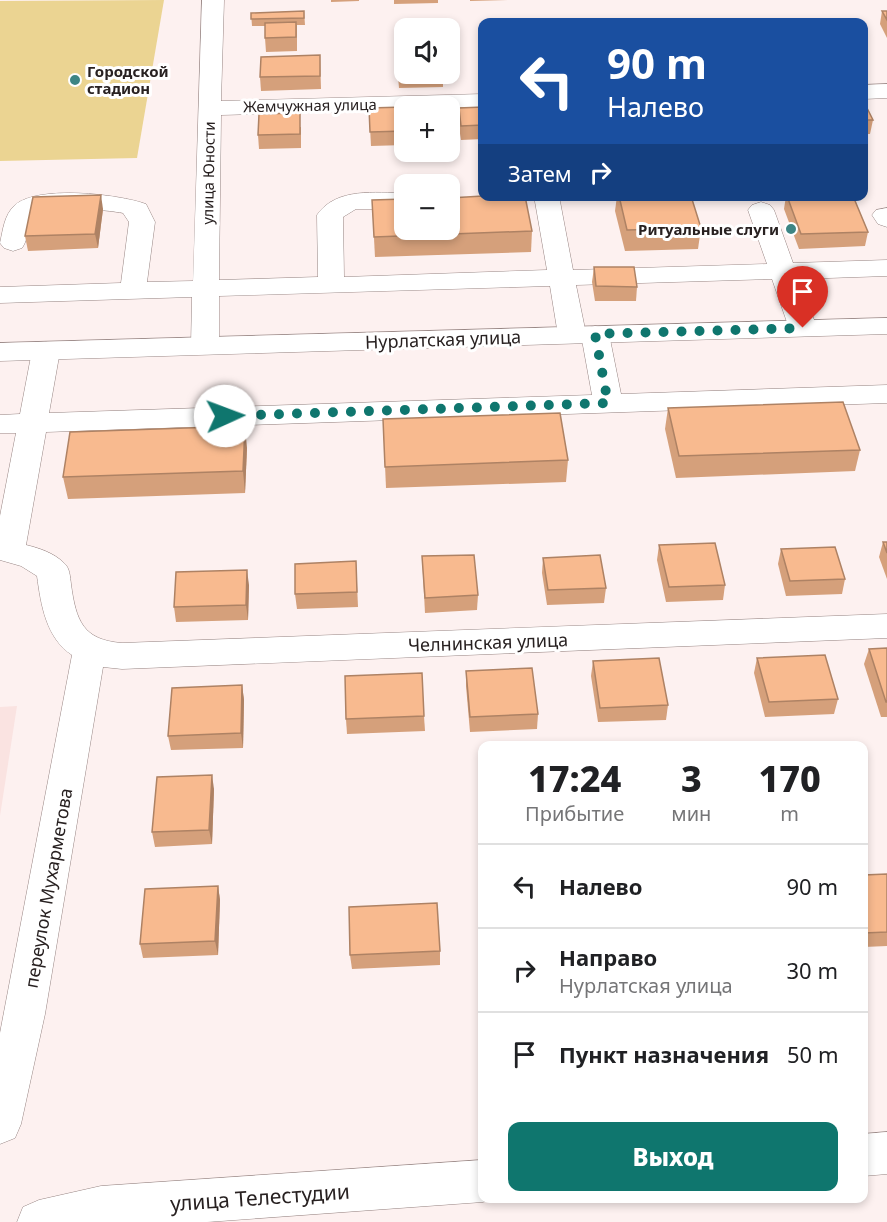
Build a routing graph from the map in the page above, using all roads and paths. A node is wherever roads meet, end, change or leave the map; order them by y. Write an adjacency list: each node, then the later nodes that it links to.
1 (213, 0): 5 (street, улица Юности)
2 (887, 91): 3 (street)
3 (868, 92)
4 (478, 101): 5 (street, Жемчужная улица)
5 (209, 108): 14 (street, улица Юности)
6 (394, 201): 13 (street)
7 (547, 201): 12 (street)
8 (761, 210): 11 (street)
9 (13, 243): 15 (street)
10 (887, 268): 11 (street)
11 (782, 271): 12 (street); 18 (street)
12 (561, 278): 13 (street); 19 (street)
13 (331, 285): 14 (street)
14 (206, 289): 15 (street); 20 (street, улица Юности)
15 (133, 291): 16 (street)
16 (0, 295)
17 (887, 326): 18 (street, Нурлатская улица)
18 (803, 328): 19 (street, Нурлатская улица)
19 (583, 335): 20 (street, Нурлатская улица); 24 (street)
20 (205, 346): 21 (street, Нурлатская улица)
21 (46, 351): 22 (street, Нурлатская улица); 25 (street)
22 (0, 352)
23 (887, 394): 24 (street)
24 (608, 403): 25 (street)
25 (33, 423): 26 (street); 27 (street)
26 (0, 424)
27 (5, 553): 29 (street)
28 (887, 626): 29 (street, Челнинская улица)
29 (89, 651): 30 (street, переулок Мухарметова)
30 (0, 1124)
31 (887, 1153): 32 (street)
32 (868, 1155)
33 (478, 1181): 34 (street, улица Телестудии)
34 (39, 1222)

